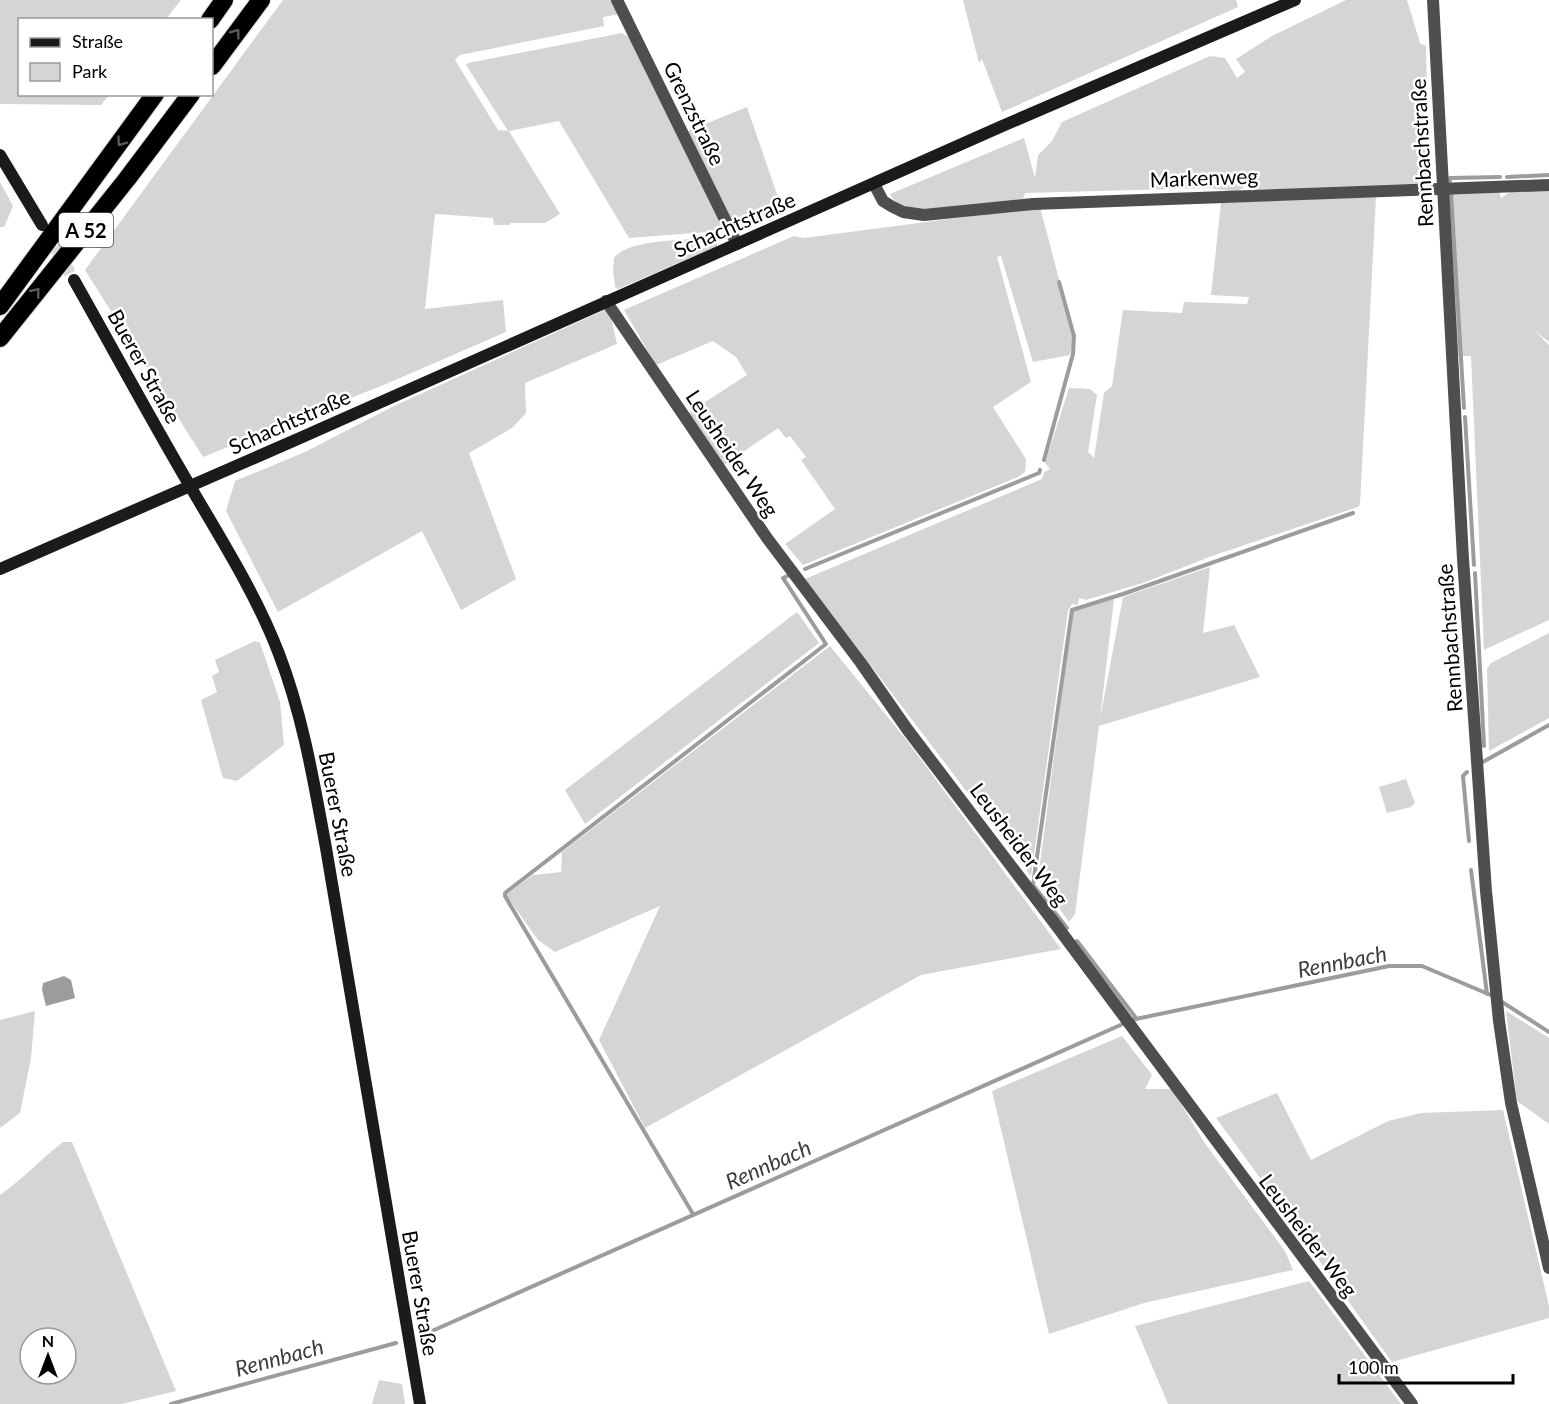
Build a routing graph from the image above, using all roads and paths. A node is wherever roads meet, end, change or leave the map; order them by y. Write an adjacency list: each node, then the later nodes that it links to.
1 (224, 0): 6 (highway)
2 (261, 0): 7 (highway, one-way to 2)
3 (617, 0): 15 (street, Grenzstraße)
4 (1295, 0): 11 (street, Schachtstraße)
5 (1433, 0): 13 (street, Rennbachstraße)
6 (211, 18)
7 (213, 65)
8 (154, 96): 18 (highway, A 52, one-way to 18)
9 (189, 96): 19 (highway, A 52, one-way to 9)
10 (0, 154): 14 (street)
11 (874, 184): 13 (street, Markenweg); 15 (street, Schachtstraße)
12 (1549, 185): 13 (street, Markenweg)
13 (1442, 188): 22 (street, Rennbachstraße)
14 (42, 225)
15 (737, 244): 17 (street, Schachtstraße)
16 (74, 280): 20 (street, Buerer Straße)
17 (606, 301): 20 (street, Schachtstraße); 24 (street, Leusheider Weg)
18 (0, 306)
19 (0, 338)
20 (189, 485): 21 (street, Schachtstraße); 23 (street, Buerer Straße)
21 (0, 568)
22 (1549, 1268)
23 (420, 1404)
24 (1412, 1404)

